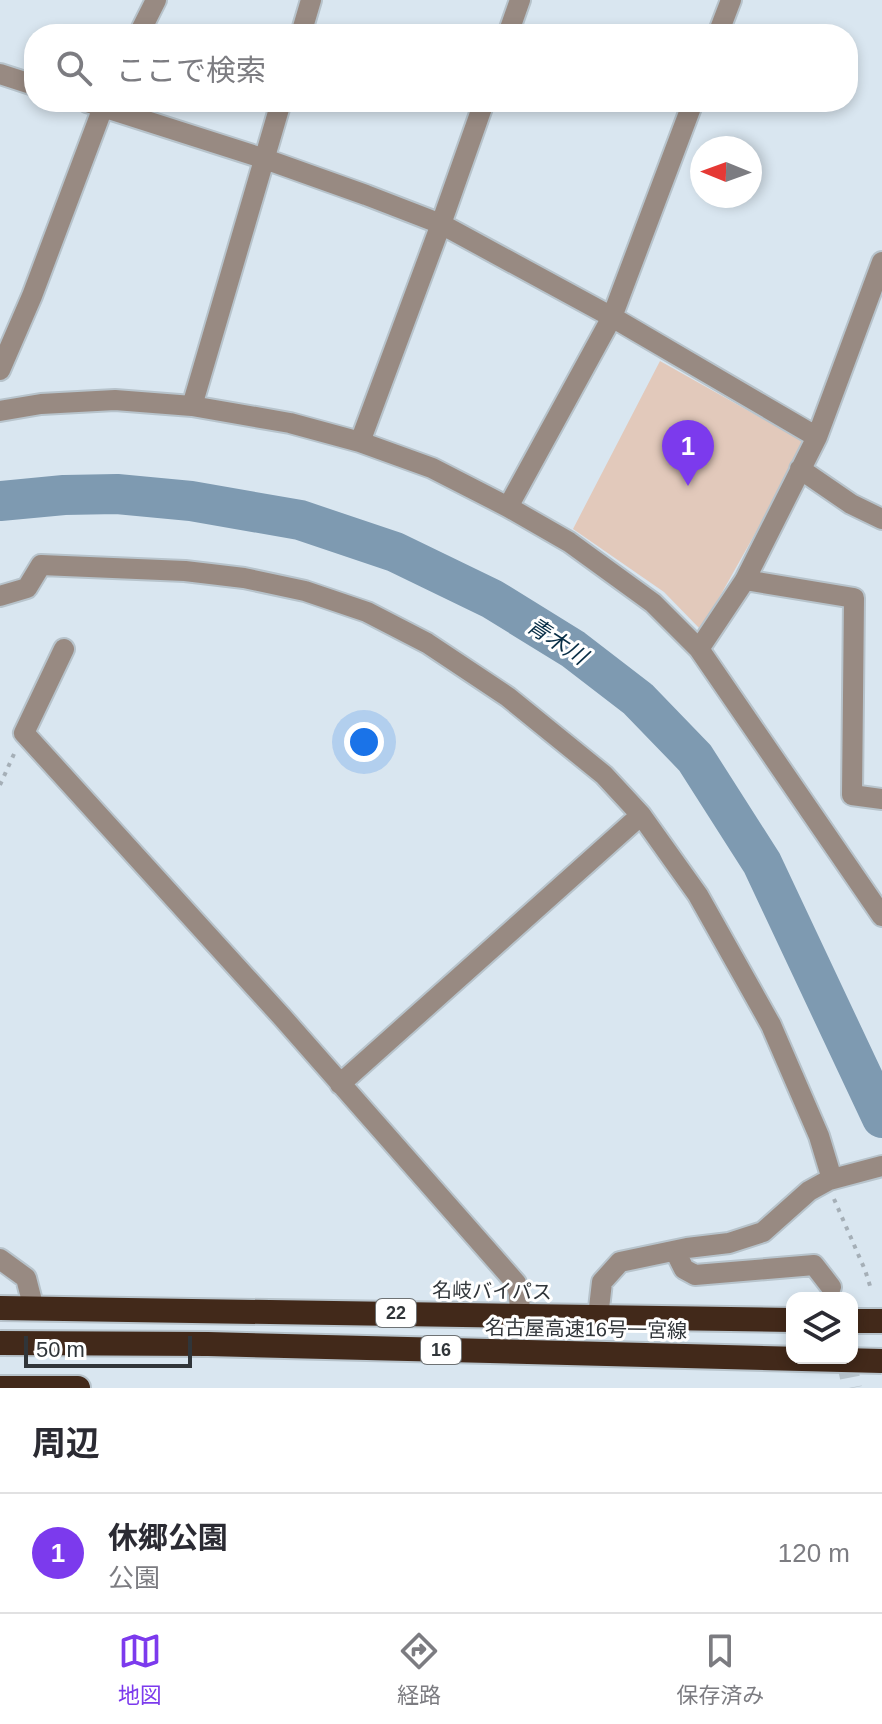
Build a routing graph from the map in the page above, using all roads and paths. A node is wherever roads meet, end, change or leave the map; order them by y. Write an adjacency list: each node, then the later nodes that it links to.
1 (156, 0): 5 (street)
2 (311, 0): 6 (street)
3 (520, 0): 7 (street)
4 (731, 0): 8 (street)
5 (144, 24)
6 (304, 24)
7 (512, 24)
8 (722, 24)
9 (0, 74): 10 (street)
10 (24, 82)
11 (95, 112): 20 (street)
12 (122, 112): 16 (street)
13 (278, 112): 16 (street)
14 (480, 112): 17 (street)
15 (689, 112): 19 (street)
16 (265, 159): 17 (street); 21 (street)
17 (441, 224): 19 (street); 24 (street)
18 (882, 262): 23 (street)
19 (612, 317): 23 (street); 26 (street)
20 (0, 370)
21 (192, 406): 22 (street); 24 (street)
22 (0, 411)
23 (817, 437): 25 (street)
24 (360, 442): 26 (street)
25 (800, 469): 27 (street); 28 (street)
26 (508, 507): 31 (street)
27 (882, 519)
28 (745, 580): 31 (street); 34 (street)
29 (0, 596): 35 (street)
30 (64, 649): 32 (street)
31 (699, 649): 36 (street)
32 (24, 733): 33 (path); 37 (street)
33 (0, 785)
34 (882, 799)
35 (641, 815): 37 (street); 39 (street)
36 (882, 916)
37 (340, 1084): 46 (street)
38 (882, 1166): 39 (street)
39 (832, 1179): 40 (street); 43 (path)
40 (675, 1251): 42 (street); 47 (street)
41 (0, 1259): 45 (street)
42 (831, 1287)
43 (871, 1289)
44 (0, 1308): 45 (highway, 名岐バイパス / 22)
45 (34, 1309): 46 (highway, 名岐バイパス / 22)
46 (520, 1315): 47 (highway, 名岐バイパス / 22)
47 (598, 1317): 48 (highway, 名岐バイパス / 22)
48 (786, 1320)
49 (0, 1343): 50 (highway, 名古屋高速16号一宮線 / 16, bridge)
50 (882, 1361)
51 (0, 1388): 52 (highway)
52 (78, 1388)

